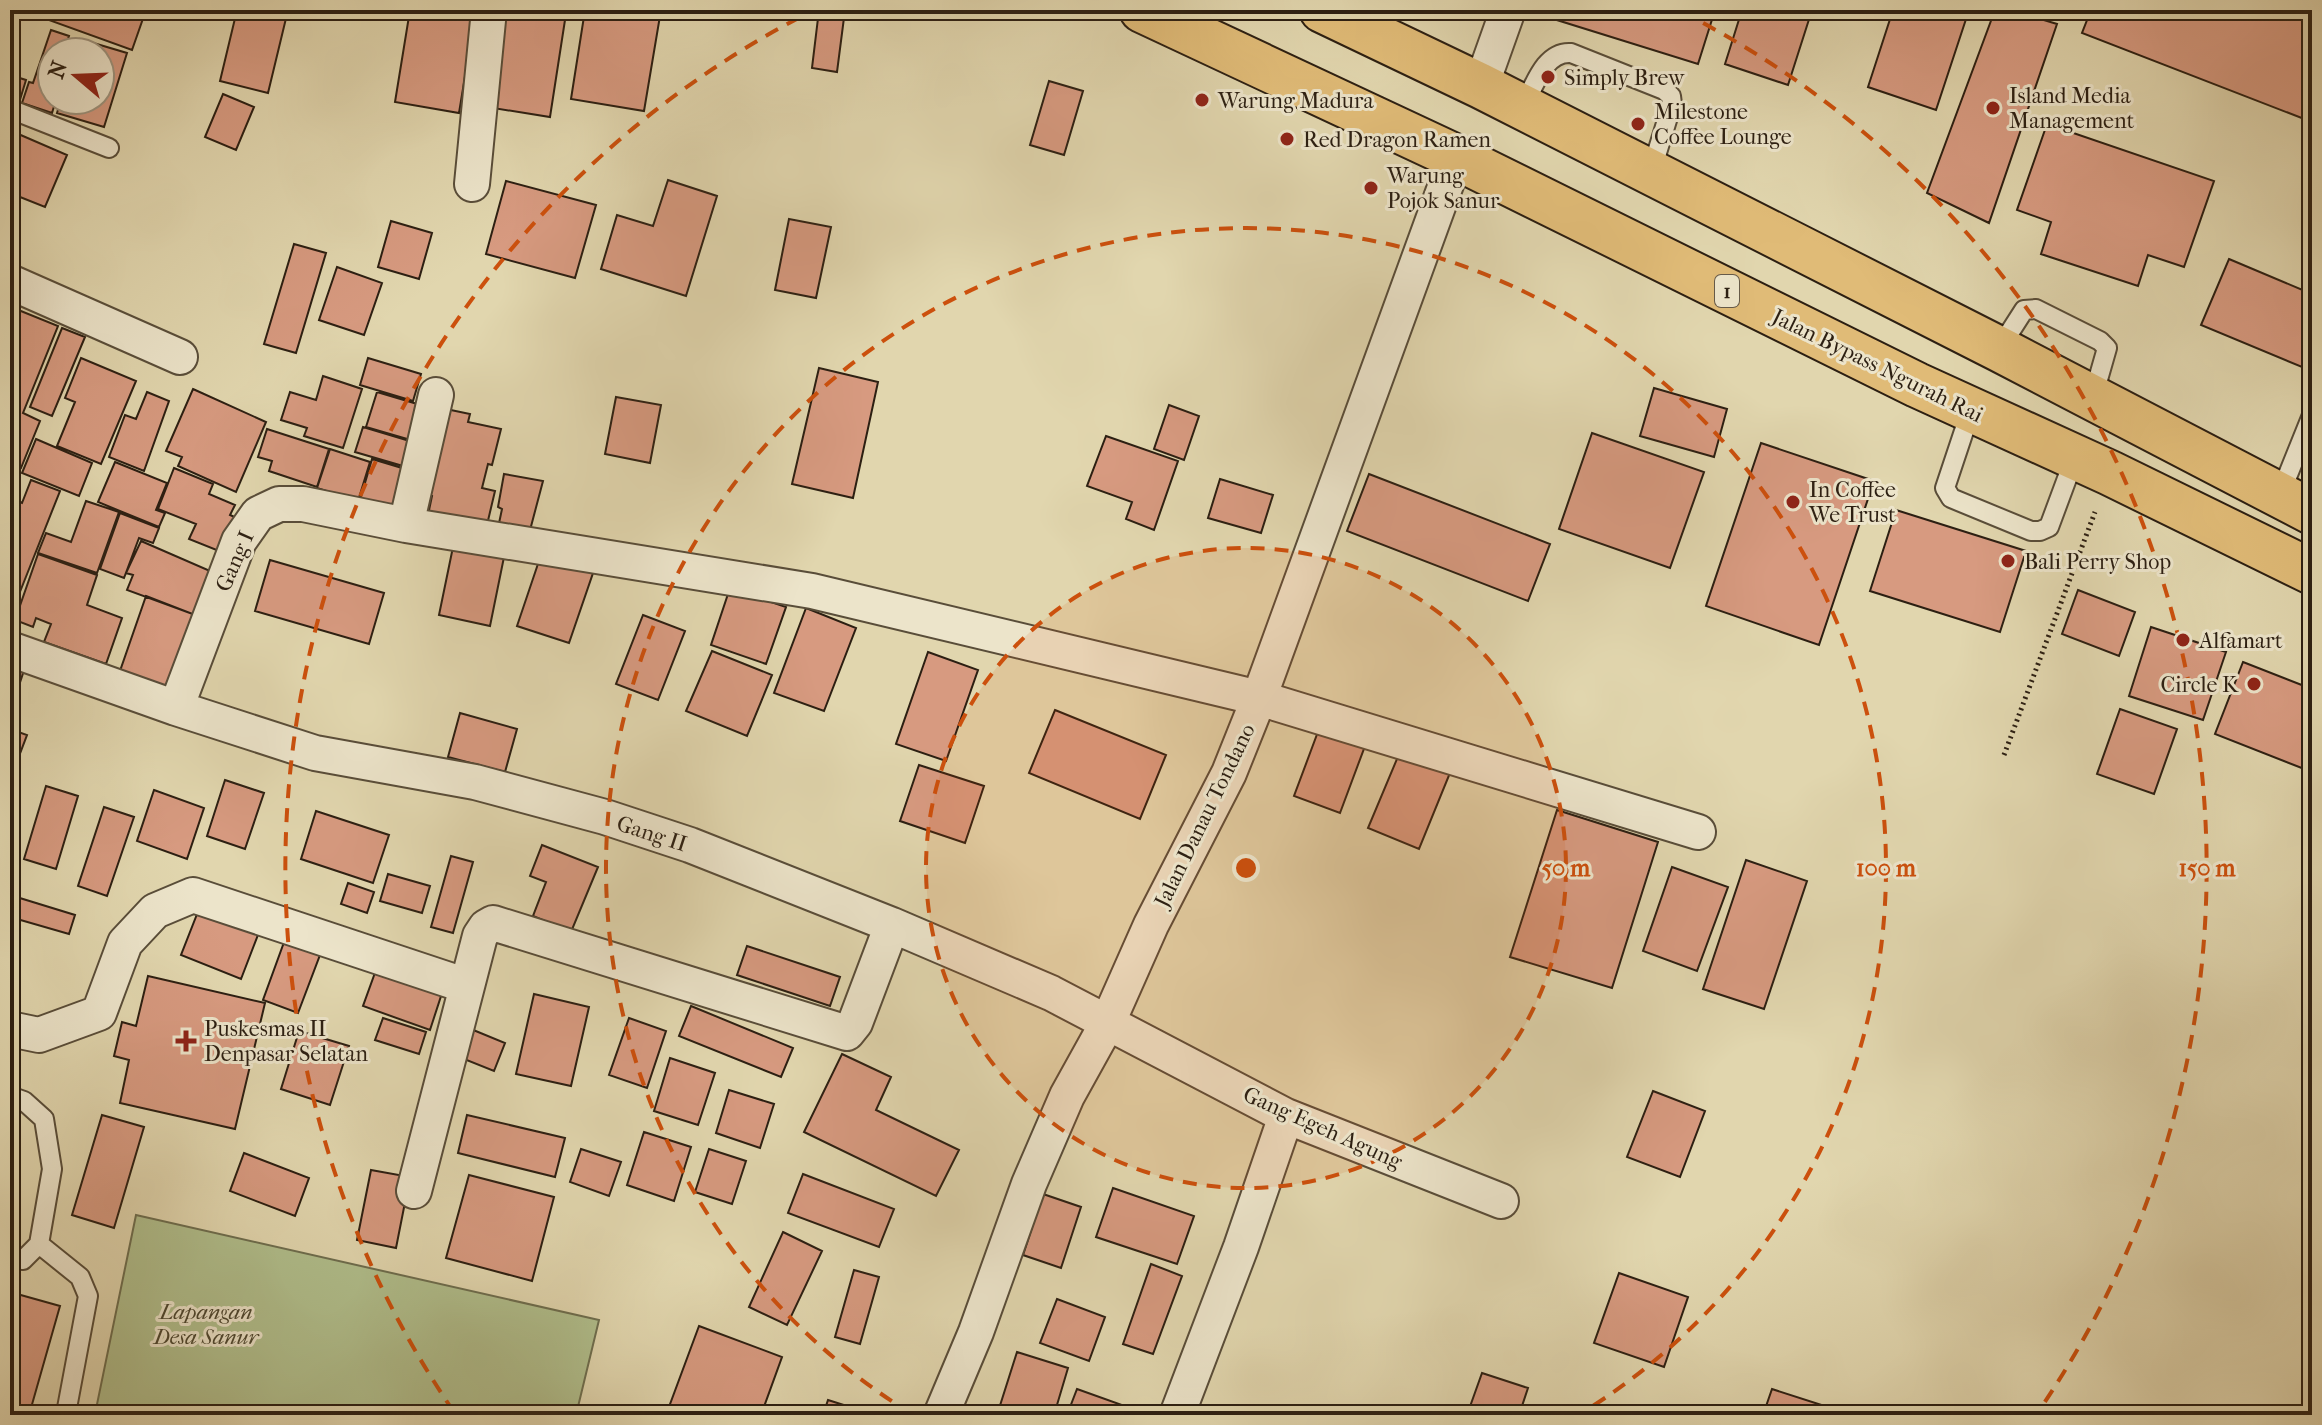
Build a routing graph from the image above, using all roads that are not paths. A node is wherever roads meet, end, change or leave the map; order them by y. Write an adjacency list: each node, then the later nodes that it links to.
1 (489, 10): 11 (street)
2 (1142, 10): 9 (highway, Jalan Bypass Ngurah Rai / 1)
3 (1322, 10): 5 (highway)
4 (1508, 10): 5 (street)
5 (1481, 86): 6 (highway)
6 (1523, 107): 10 (highway); 10 (lane)
7 (10, 109): 8 (lane)
8 (109, 148)
9 (1456, 157): 15 (highway, Jalan Bypass Ngurah Rai / 1); 22 (street, Jalan Danau Tondano)
10 (1651, 172): 18 (highway)
11 (472, 184)
12 (10, 282): 13 (street)
13 (180, 357)
14 (436, 395): 19 (street)
15 (1971, 410): 17 (highway, Jalan Bypass Ngurah Rai / 1); 17 (lane)
16 (2312, 415): 18 (lane)
17 (2092, 465): 20 (highway, Jalan Bypass Ngurah Rai / 1)
18 (2295, 504)
19 (406, 525): 22 (street); 23 (street, Gang I)
20 (2312, 572)
21 (10, 649): 23 (street, Gang II)
22 (1259, 698): 24 (street); 27 (street, Jalan Danau Tondano)
23 (176, 708): 25 (street, Gang II)
24 (1698, 832)
25 (892, 925): 26 (street); 27 (street, Gang II)
26 (467, 986): 28 (street); 31 (street)
27 (1108, 1022): 30 (street, Gang Egeh Agung); 36 (street, Jalan Danau Tondano)
28 (10, 1029)
29 (10, 1096): 33 (lane)
30 (1286, 1116): 32 (street, Gang Egeh Agung); 37 (street)
31 (414, 1191)
32 (1501, 1201)
33 (39, 1244): 34 (lane); 35 (lane)
34 (10, 1259)
35 (67, 1408)
36 (941, 1415)
37 (1177, 1415)

